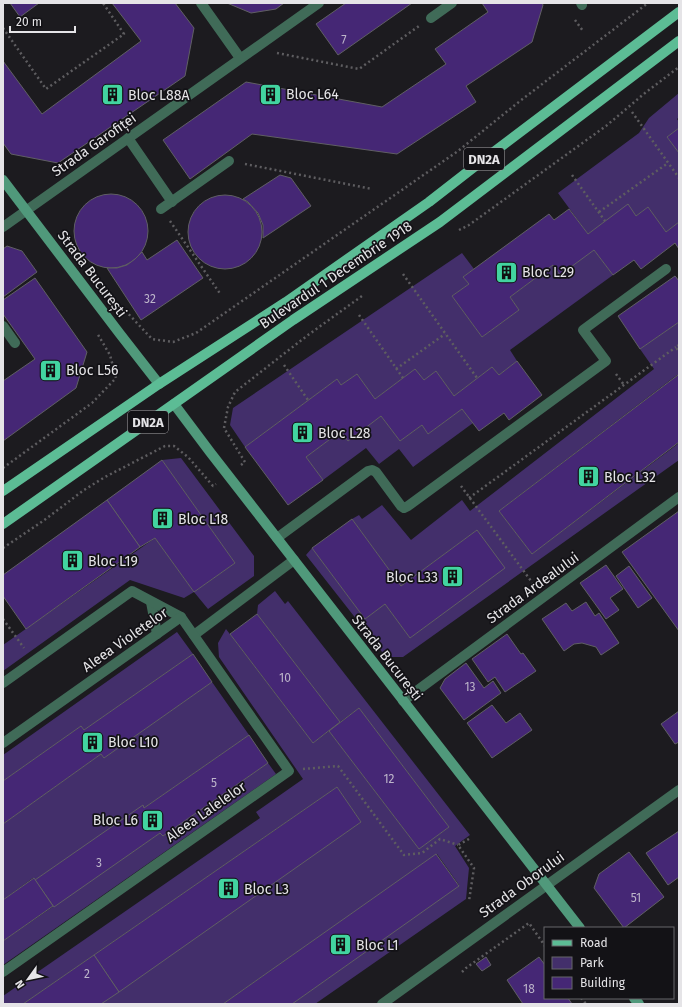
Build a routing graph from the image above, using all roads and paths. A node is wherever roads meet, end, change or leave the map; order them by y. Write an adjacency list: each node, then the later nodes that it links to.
1 (103, 3): 8 (path)
2 (201, 3): 11 (street)
3 (318, 3): 10 (street, Strada Garofiței)
4 (452, 3): 7 (street)
5 (648, 3): 30 (path)
6 (679, 12): 42 (main road, Bulevardul 1 Decembrie 1918 / DN2A)
7 (431, 18): 10 (path)
8 (3, 28)
9 (679, 41): 44 (main road, Bulevardul 1 Decembrie 1918 / DN2A)
10 (254, 49): 11 (street, Strada Garofiței)
11 (240, 58): 13 (street, Strada Garofiței)
12 (632, 112): 15 (path)
13 (128, 138): 20 (street); 22 (street, Strada Garofiței)
14 (229, 161): 19 (path); 20 (street)
15 (668, 163): 17 (path); 23 (path)
16 (572, 175): 23 (path)
17 (679, 178)
18 (3, 180): 22 (street, Strada București)
19 (372, 188)
20 (172, 202): 21 (street)
21 (161, 209): 28 (path)
22 (26, 210): 25 (street, Strada Garofiței); 42 (street, Strada București)
23 (599, 212): 24 (path)
24 (605, 221)
25 (3, 227)
26 (666, 269): 47 (street)
27 (403, 274): 32 (path)
28 (220, 295)
29 (359, 316): 39 (path)
30 (137, 323)
31 (3, 326): 33 (street)
32 (445, 334): 39 (path); 41 (path)
33 (15, 343)
34 (679, 345): 35 (path)
35 (676, 347): 36 (path); 49 (path)
36 (679, 352)
37 (110, 355): 46 (path)
38 (284, 365): 43 (path)
39 (396, 369): 40 (path)
40 (403, 378)
41 (477, 378)
42 (159, 384): 48 (main road, Bulevardul 1 Decembrie 1918 / DN2A)
43 (308, 400)
44 (174, 404): 51 (main road, Bulevardul 1 Decembrie 1918 / DN2A); 52 (street, Strada București)
45 (188, 457): 53 (path)
46 (3, 468)
47 (452, 474): 49 (path); 52 (street)
48 (3, 491)
49 (469, 498): 55 (path)
50 (679, 498): 55 (street, Strada Ardealului)
51 (3, 524)
52 (277, 538): 54 (street, Strada București)
53 (3, 548)
54 (294, 560): 60 (street); 63 (street, Strada București)
55 (543, 598): 63 (street, Strada Ardealului)
56 (151, 602): 57 (street); 59 (street); 61 (street)
57 (181, 617): 59 (street, Aleea Violetelor); 60 (street, Aleea Violetelor)
58 (3, 619): 61 (path)
59 (157, 634): 64 (street, Aleea Violetelor)
60 (194, 635): 65 (street)
61 (33, 661): 62 (street)
62 (3, 683)
63 (403, 701): 69 (street, Strada București)
64 (3, 743)
65 (289, 770): 68 (path); 73 (street, Aleea Lalelelor)
66 (679, 790): 69 (street, Strada Oborului)
67 (469, 839): 68 (path)
68 (458, 846): 70 (path)
69 (546, 885): 71 (street, Strada București); 75 (street, Strada Oborului)
70 (469, 901)
71 (579, 927)
72 (544, 945): 74 (path)
73 (3, 972)
74 (462, 972)
75 (382, 1004)

